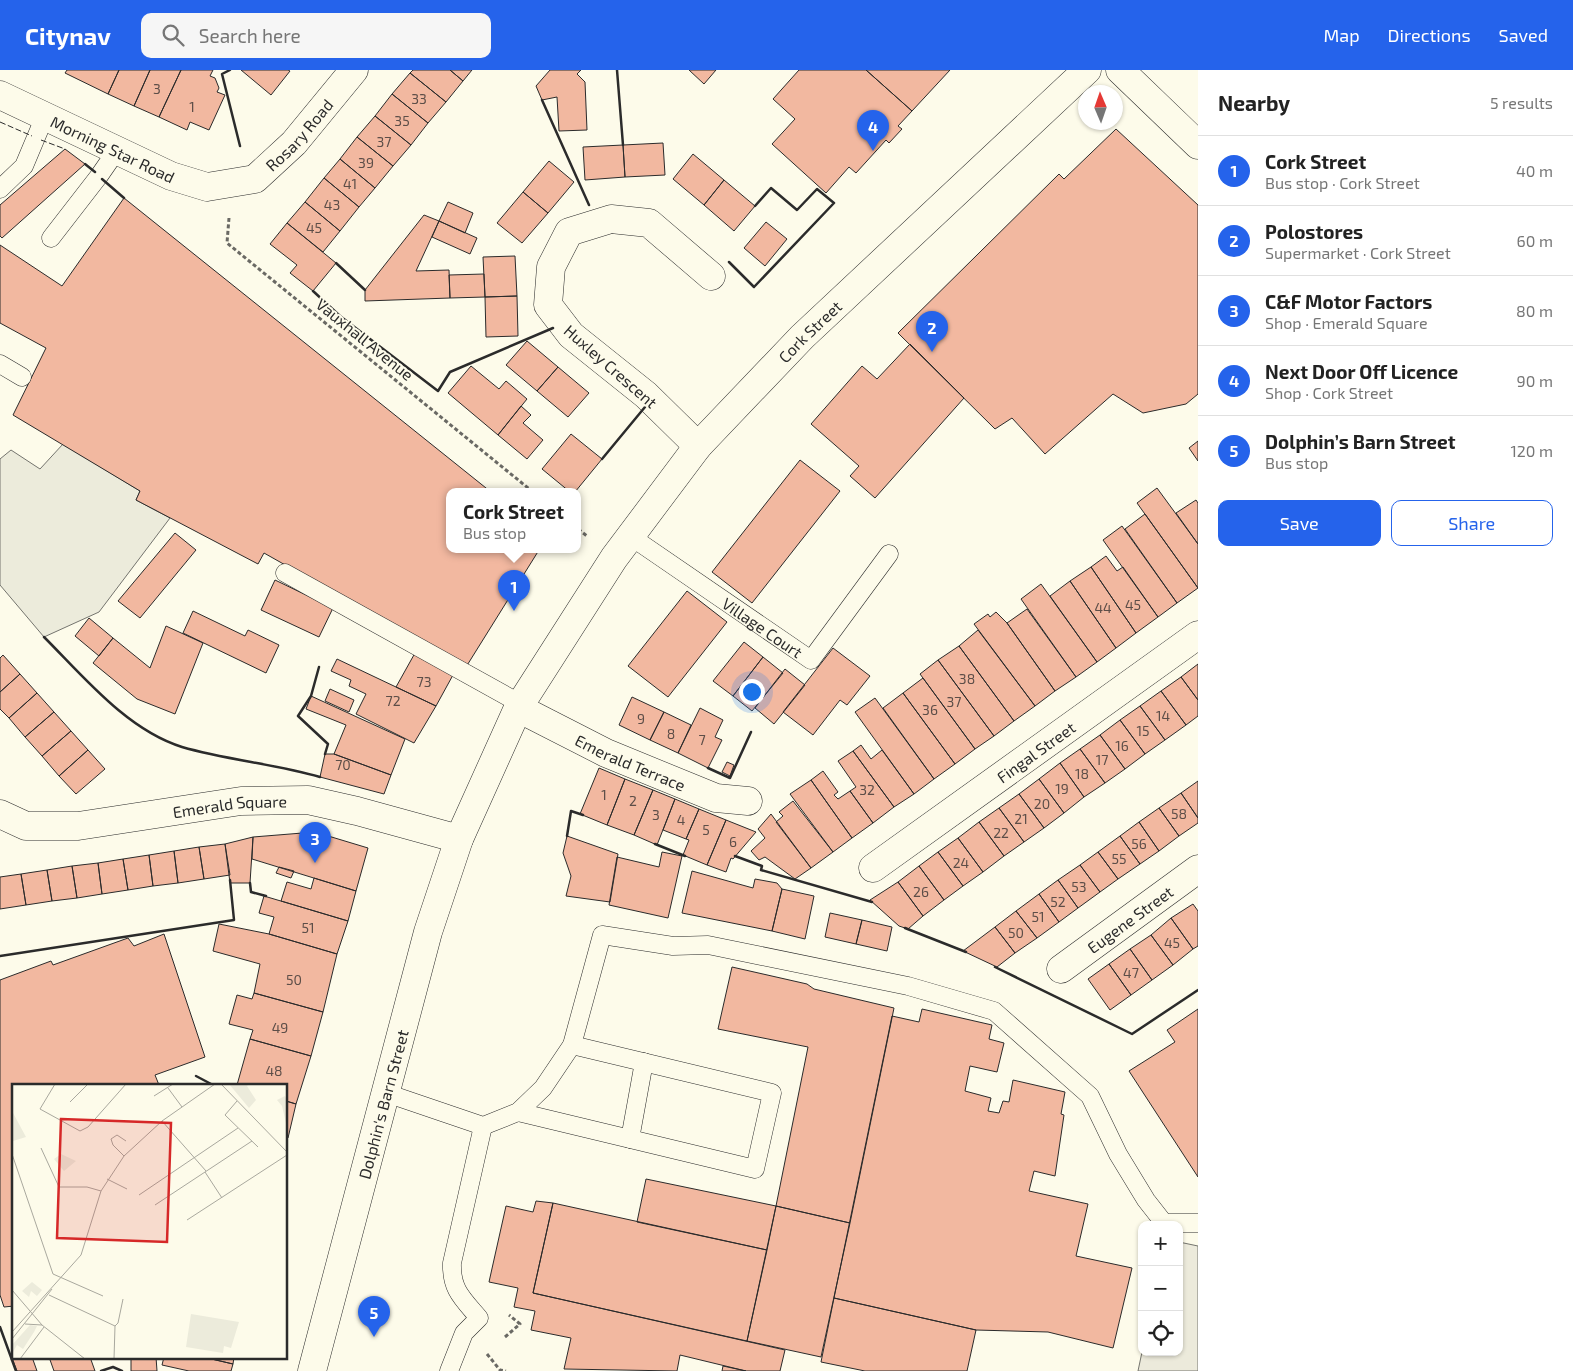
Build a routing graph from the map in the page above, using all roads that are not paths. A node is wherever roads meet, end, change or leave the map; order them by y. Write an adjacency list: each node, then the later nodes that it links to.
1 (354, 70): 8 (street, Rosary Road)
2 (1087, 70): 14 (street, Cork Street)
3 (1120, 70): 6 (street)
4 (0, 95): 5 (street, Morning Star Road)
5 (45, 116): 7 (street, Morning Star Road); 9 (lane)
6 (1198, 146)
7 (117, 150): 8 (street, Morning Star Road); 10 (lane)
8 (232, 184)
9 (0, 189)
10 (51, 238)
11 (711, 276): 14 (street, Huxley Crescent)
12 (0, 364): 13 (lane)
13 (22, 378)
14 (698, 446): 15 (street, Cork Street)
15 (630, 536): 16 (lane, Village Court); 19 (street, Cork Street)
16 (889, 554)
17 (285, 573): 19 (lane)
18 (1198, 636): 23 (street, Fingal Street)
19 (520, 706): 20 (street, Emerald Terrace); 22 (street, Cork Street)
20 (748, 800)
21 (0, 814): 22 (street, Emerald Square)
22 (459, 839): 28 (street, Dolphin's Barn Street)
23 (873, 868)
24 (1198, 869): 25 (street, Eugene Street)
25 (1061, 969)
26 (572, 1045): 27 (lane); 29 (lane); 32 (lane)
27 (644, 1062): 31 (lane); 31 (lane)
28 (386, 1093): 30 (lane); 33 (street, Dolphin's Barn Street)
29 (518, 1112): 30 (lane); 31 (lane)
30 (483, 1126): 34 (lane)
31 (630, 1139)
32 (1198, 1223)
33 (312, 1371)
34 (449, 1371)

